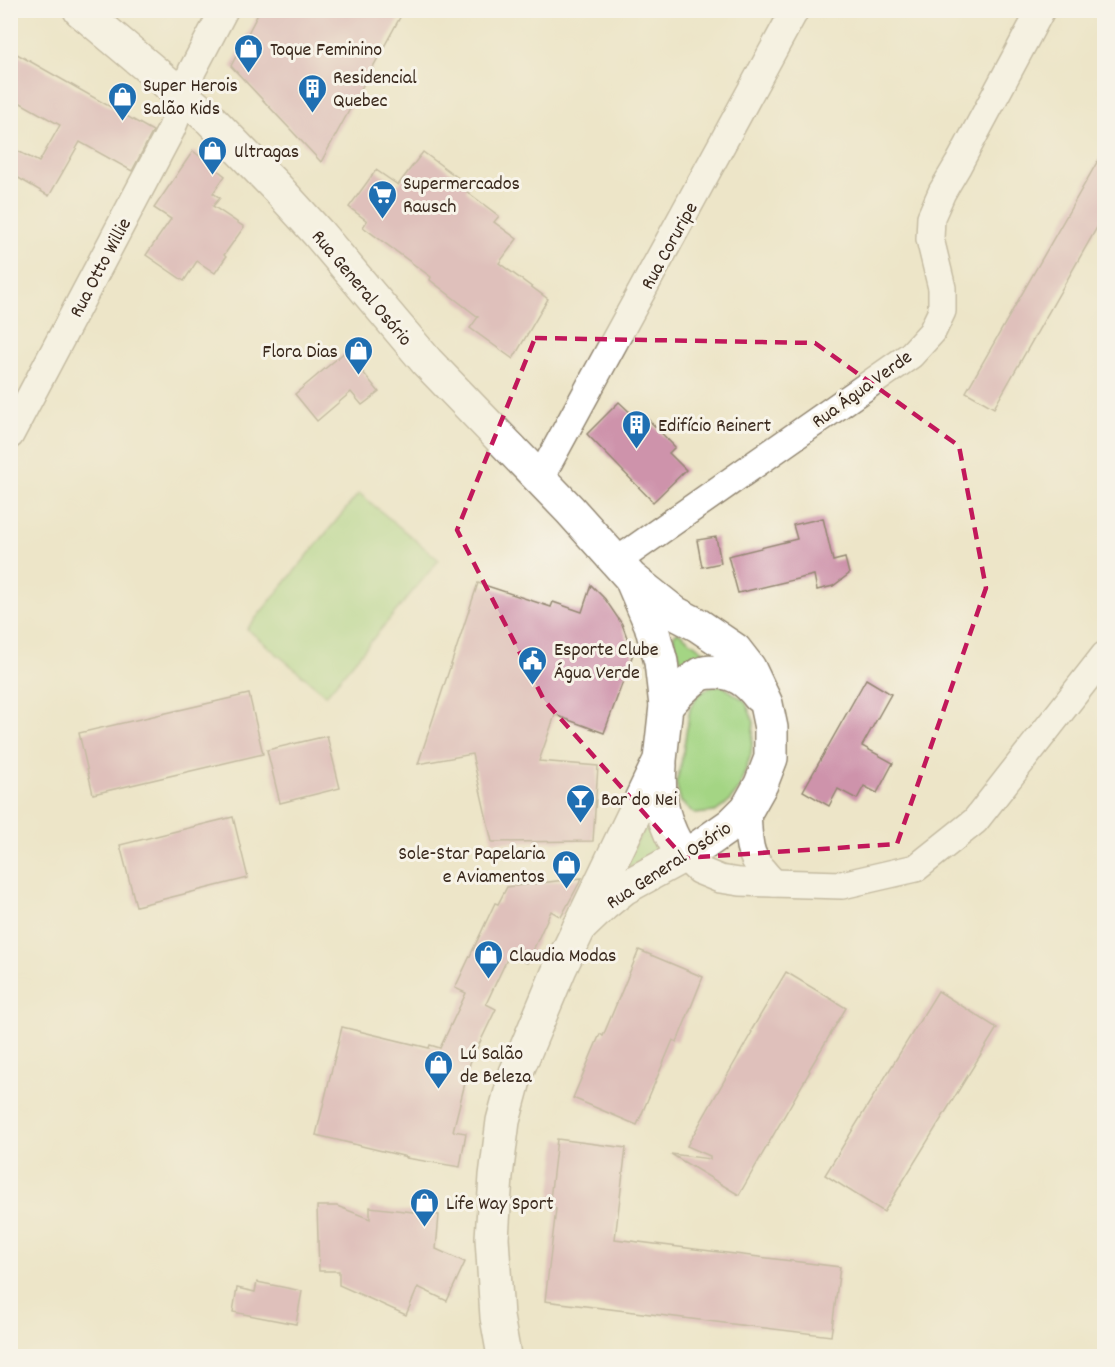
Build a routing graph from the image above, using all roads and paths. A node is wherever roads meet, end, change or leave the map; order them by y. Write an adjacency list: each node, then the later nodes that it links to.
1 (80, 10): 5 (main road, Rua General Osório)
2 (224, 10): 5 (street, Rua Otto Willie)
3 (795, 10): 7 (street, Rua Coruripe)
4 (1041, 10): 8 (street, Rua Água Verde)
5 (184, 98): 6 (street, Rua Otto Willie); 7 (main road, Rua General Osório)
6 (10, 435)
7 (540, 478): 8 (main road, Rua General Osório)
8 (624, 569): 10 (main road, Rua General Osório); 11 (main road, Rua General Osório)
9 (1104, 656): 17 (street)
10 (766, 704): 11 (main road); 13 (main road, Rua General Osório)
11 (666, 706): 12 (main road, Rua General Osório)
12 (660, 760): 14 (main road); 18 (main road, Rua General Osório)
13 (747, 809): 15 (main road, Rua General Osório); 17 (street)
14 (667, 826): 15 (main road); 16 (main road)
15 (716, 836): 16 (main road, Rua General Osório)
16 (682, 856): 17 (street); 18 (main road, Rua General Osório)
17 (774, 883)
18 (579, 928): 19 (main road, Rua General Osório)
19 (504, 1356)

